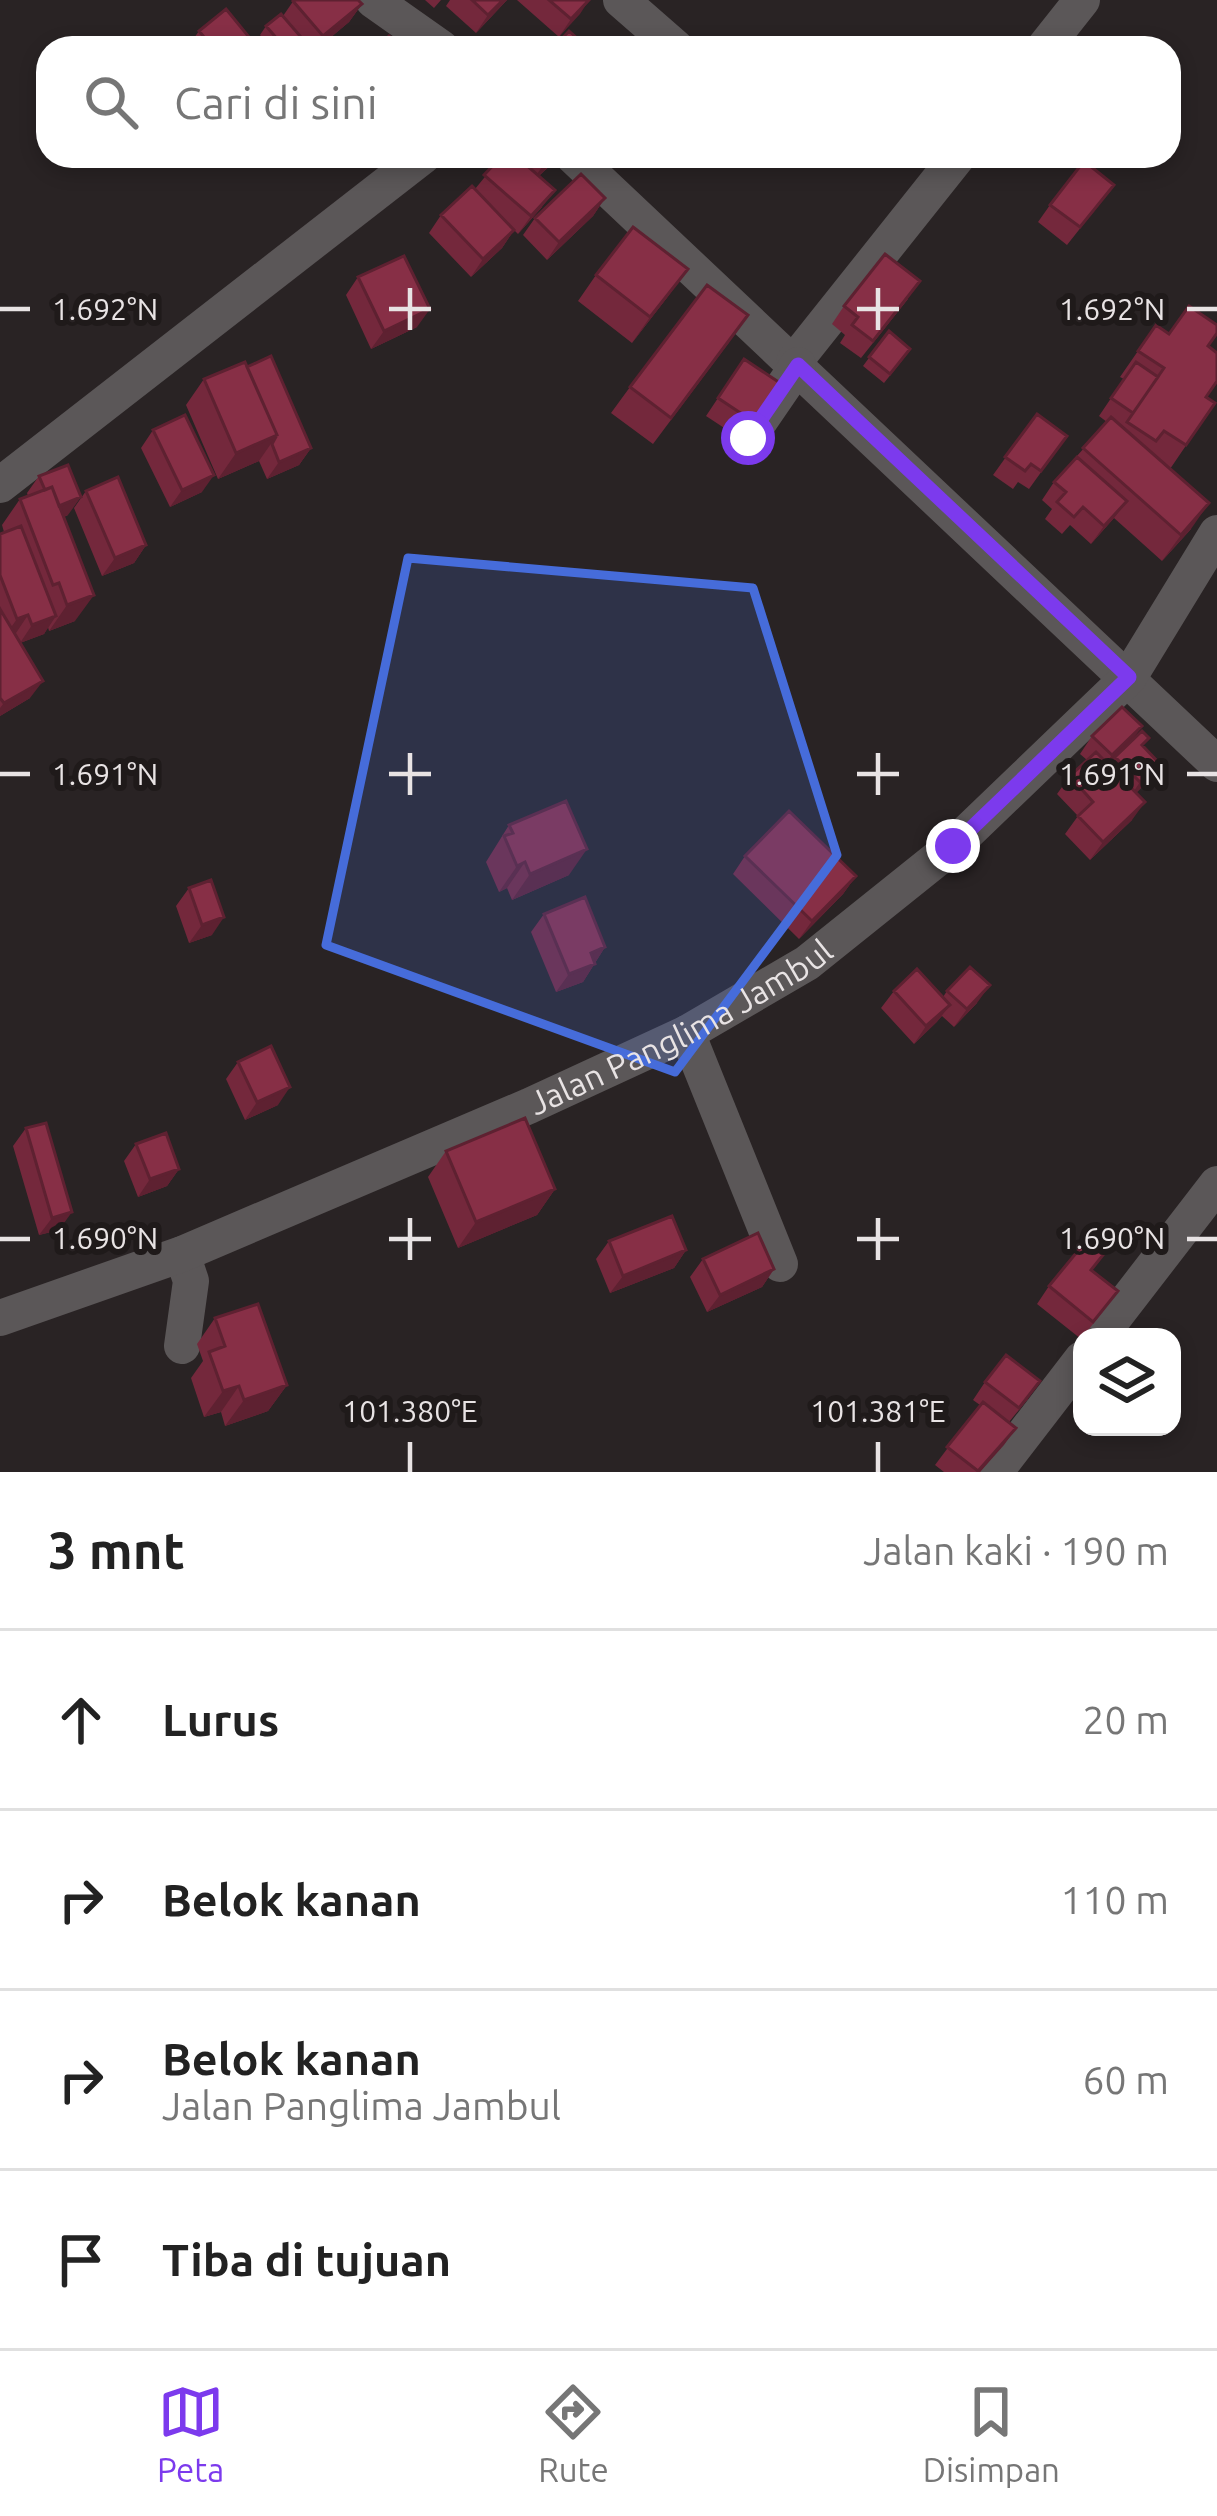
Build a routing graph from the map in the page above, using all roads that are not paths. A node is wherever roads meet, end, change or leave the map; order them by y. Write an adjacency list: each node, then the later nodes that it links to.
1 (373, 0): 4 (street)
2 (621, 0): 5 (street)
3 (1082, 0): 6 (street)
4 (424, 36)
5 (662, 36)
6 (1054, 36)
7 (408, 168): 12 (street)
8 (586, 168): 10 (street)
9 (949, 168): 10 (street)
10 (796, 364): 11 (street); 14 (street)
11 (748, 438)
12 (0, 485)
13 (1217, 533): 14 (street, Jalan Panglima Jambul)
14 (1129, 677): 15 (street); 16 (street, Jalan Panglima Jambul)
15 (1217, 764)
16 (687, 1034): 18 (street, Jalan Panglima Jambul); 19 (street)
17 (1217, 1184): 21 (street)
18 (182, 1254): 20 (street, Jalan Panglima Jambul); 22 (street)
19 (780, 1264)
20 (0, 1318)
21 (1106, 1328)
22 (182, 1346)
23 (1073, 1371): 24 (street)
24 (994, 1472)

